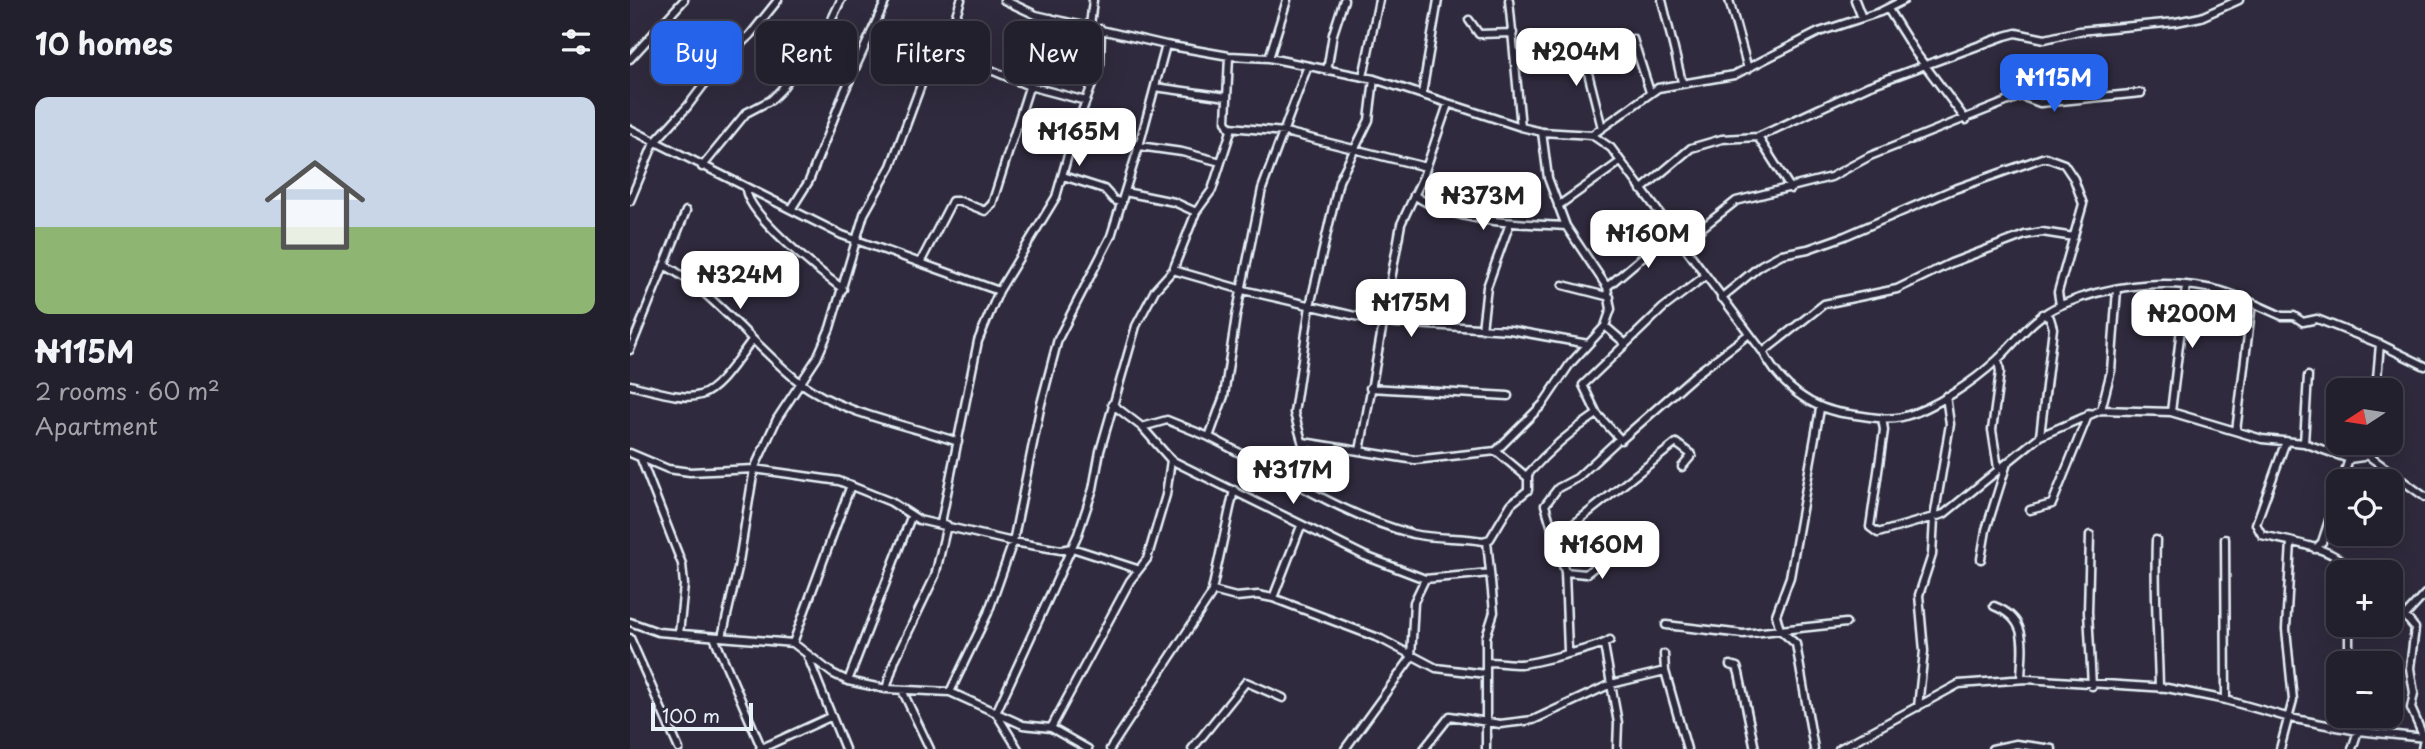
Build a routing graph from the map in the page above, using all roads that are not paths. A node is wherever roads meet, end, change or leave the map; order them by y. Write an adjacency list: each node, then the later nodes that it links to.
1 (684, 0): 34 (street)
2 (778, 0): 63 (street)
3 (841, 0): 68 (street)
4 (886, 0): 79 (street)
5 (961, 0): 24 (street)
6 (1004, 0): 19 (street)
7 (1024, 0): 19 (street)
8 (1093, 0): 26 (street)
9 (1287, 0): 33 (street)
10 (1343, 0): 39 (street)
11 (1379, 0): 40 (street)
12 (1438, 0): 49 (street)
13 (1509, 0): 28 (street)
14 (1662, 0): 42 (street)
15 (1729, 0): 38 (street)
16 (1855, 0): 22 (street)
17 (1904, 0): 20 (street)
18 (2239, 0): 35 (street)
19 (1023, 9): 21 (street)
20 (1888, 9): 22 (street); 35 (street)
21 (1051, 18): 25 (street); 45 (street)
22 (1862, 18): 38 (street)
23 (1469, 20): 28 (street)
24 (954, 21)
25 (1066, 21)
26 (1091, 21)
27 (1102, 29): 31 (street)
28 (1513, 33): 56 (street)
29 (1633, 39): 47 (street)
30 (1585, 43): 57 (street)
31 (1166, 45): 32 (street); 46 (street)
32 (1230, 56): 33 (street); 50 (street)
33 (1269, 58): 36 (street)
34 (630, 59)
35 (1927, 65): 53 (street); 62 (street)
36 (1307, 68): 39 (street); 59 (street)
37 (990, 69): 45 (street)
38 (1748, 69): 42 (street)
39 (1327, 71): 40 (street)
40 (1363, 76): 41 (street)
41 (1374, 79): 49 (street); 65 (street)
42 (1682, 82): 47 (street)
43 (923, 84): 86 (street)
44 (1092, 84): 51 (street)
45 (1029, 86): 51 (street); 87 (street)
46 (1155, 87): 50 (street); 64 (street)
47 (1650, 92): 57 (street)
48 (2141, 93): 53 (street)
49 (1422, 94): 52 (street)
50 (1227, 97): 55 (street)
51 (1086, 101): 54 (street)
52 (1448, 104): 56 (street); 69 (street)
53 (1966, 120): 72 (street)
54 (1076, 127): 64 (street); 70 (street)
55 (1230, 127): 59 (street); 66 (street)
56 (1521, 127): 60 (street)
57 (1602, 128): 61 (street)
58 (630, 129): 63 (street)
59 (1285, 132): 65 (street); 96 (street)
60 (1542, 132): 61 (street); 78 (street)
61 (1592, 135): 67 (street)
62 (1758, 137): 72 (street); 73 (street)
63 (654, 143): 68 (street); 76 (street)
64 (1139, 146): 66 (street); 74 (street)
65 (1352, 151): 69 (street); 102 (street)
66 (1222, 162): 81 (street)
67 (1620, 162): 73 (street); 78 (street)
68 (702, 167): 71 (street)
69 (1426, 167): 75 (street)
70 (1063, 176): 77 (street); 97 (street)
71 (746, 188): 79 (street); 94 (street)
72 (1791, 189): 84 (street)
73 (1642, 190): 84 (street)
74 (1125, 192): 77 (street); 81 (street)
75 (1414, 195): 82 (street); 104 (street)
76 (630, 201)
77 (1122, 202): 168 (street)
78 (1558, 206): 83 (street)
79 (792, 208): 86 (street)
80 (686, 211): 88 (street)
81 (1196, 212): 89 (street)
82 (1510, 223): 83 (street); 106 (street)
83 (1566, 226): 93 (street)
84 (1672, 232): 90 (street); 93 (street)
85 (2074, 237): 99 (street); 101 (street); 113 (street)
86 (856, 240): 87 (street); 94 (street)
87 (920, 263): 97 (street)
88 (664, 265): 108 (street); 112 (street)
89 (1173, 270): 96 (street); 123 (street)
90 (1704, 276): 99 (street); 110 (street)
91 (1563, 285): 98 (street)
92 (2186, 286): 95 (street); 100 (street); 126 (street)
93 (1607, 287): 98 (street)
94 (843, 289): 118 (street)
95 (2117, 289): 101 (street); 125 (street)
96 (1243, 290): 102 (street); 133 (street)
97 (999, 291): 136 (street)
98 (1610, 297): 105 (street)
99 (1720, 298): 107 (street)
100 (2252, 303): 111 (street); 131 (street)
101 (2060, 305): 103 (street)
102 (1310, 306): 104 (street); 137 (street)
103 (2042, 314): 114 (street); 132 (street)
104 (1381, 323): 106 (street); 120 (street)
105 (1605, 327): 109 (street); 110 (street)
106 (1482, 329): 109 (street)
107 (1749, 334): 113 (street); 134 (street)
108 (752, 340): 118 (street); 119 (street)
109 (1588, 344): 140 (street)
110 (1626, 344): 127 (street)
111 (2380, 344): 115 (street); 117 (street)
112 (630, 350)
113 (1763, 352): 124 (street)
114 (1998, 359): 122 (street); 149 (street)
115 (2425, 366)
116 (2308, 376): 138 (street)
117 (2377, 378)
118 (800, 382): 136 (street); 150 (street)
119 (630, 385)
120 (1370, 388): 121 (street); 139 (street)
121 (1508, 396)
122 (1946, 396): 129 (street); 159 (street)
123 (1112, 404): 130 (street); 171 (street)
124 (1820, 409): 129 (street); 186 (street)
125 (2101, 410): 126 (street); 128 (street)
126 (2171, 412): 131 (street)
127 (1597, 414): 134 (street); 152 (street)
128 (2089, 414): 132 (street); 157 (street)
129 (1882, 418): 159 (street)
130 (1142, 427): 133 (street); 146 (street)
131 (2236, 431): 135 (street)
132 (2040, 436): 147 (street)
133 (1209, 437): 154 (street)
134 (1618, 440): 163 (street)
135 (2286, 441): 138 (street); 170 (street)
136 (958, 442): 160 (street)
137 (1303, 442): 139 (street); 154 (street)
138 (2304, 443): 145 (street)
139 (1360, 451): 140 (street)
140 (1496, 451): 152 (street)
141 (630, 453): 144 (street)
142 (2363, 455): 145 (street)
143 (2367, 455): 156 (street)
144 (641, 459): 150 (street); 187 (street)
145 (2349, 459): 151 (street)
146 (1171, 460): 155 (street); 175 (street)
147 (2007, 463): 149 (street); 173 (street)
148 (1682, 467): 163 (street)
149 (1998, 468): 159 (street)
150 (754, 469): 153 (street); 188 (street)
151 (2346, 469)
152 (1527, 477): 167 (street)
153 (851, 485): 158 (street); 190 (street)
154 (1300, 486): 167 (street)
155 (1234, 490): 161 (street); 179 (street)
156 (2425, 496)
157 (2031, 510)
158 (911, 517): 160 (street); 200 (street)
159 (1934, 517): 209 (street)
160 (944, 524): 168 (street); 204 (street)
161 (1301, 526): 178 (street); 181 (street)
162 (2326, 530): 172 (street)
163 (1556, 534): 176 (street)
164 (2090, 535): 202 (street)
165 (2225, 539): 208 (street)
166 (2156, 540): 203 (street)
167 (1487, 541): 177 (street)
168 (1013, 542): 171 (street); 206 (street)
169 (1625, 542): 176 (street)
170 (2291, 542): 172 (street); 212 (street)
171 (1072, 548): 175 (street); 210 (street)
172 (2315, 548): 174 (street)
173 (1981, 559)
174 (2341, 560)
175 (1137, 569): 214 (street)
176 (1565, 572): 191 (street)
177 (1490, 573): 178 (street); 195 (street)
178 (1425, 579): 194 (street)
179 (1213, 591): 181 (street); 224 (street)
180 (2425, 594): 217 (street)
181 (1273, 598): 194 (street)
182 (1994, 606): 199 (street)
183 (630, 622): 187 (street)
184 (1846, 623): 186 (street)
185 (1666, 625): 186 (street)
186 (1780, 630): 232 (street)
187 (679, 634): 188 (street)
188 (718, 637): 190 (street); 219 (street)
189 (630, 638): 218 (street)
190 (793, 643): 193 (street)
191 (1568, 651): 195 (street); 201 (street)
192 (1664, 654): 197 (street)
193 (807, 655): 200 (street); 211 (street)
194 (1411, 658): 198 (street); 226 (street)
195 (1486, 663): 198 (street)
196 (1730, 665): 231 (street)
197 (1665, 671): 201 (street); 230 (street)
198 (1486, 674): 213 (street)
199 (2021, 680): 202 (street); 209 (street)
200 (848, 681): 204 (street)
201 (1611, 684): 213 (street); 229 (street)
202 (2092, 686): 203 (street)
203 (2159, 688): 208 (street)
204 (886, 689): 205 (street)
205 (902, 690): 206 (street); 221 (street)
206 (950, 692): 210 (street)
207 (1283, 698): 225 (street)
208 (2226, 700): 212 (street)
209 (1918, 707): 233 (street)
210 (996, 713): 214 (street); 222 (street)
211 (830, 717): 219 (street); 220 (street)
212 (2290, 718): 216 (street); 236 (street)
213 (1487, 722): 227 (street); 228 (street)
214 (1051, 728): 223 (street)
215 (2357, 728): 216 (street)
216 (2358, 731): 217 (street); 237 (street)
217 (2424, 738): 238 (street)
218 (679, 749)
219 (761, 749)
220 (845, 749)
221 (930, 749)
222 (1018, 749)
223 (1088, 749)
224 (1110, 749)
225 (1192, 749)
226 (1345, 749)
227 (1424, 749)
228 (1486, 749)
229 (1617, 749)
230 (1686, 749)
231 (1755, 749)
232 (1814, 749)
233 (1839, 749)
234 (1992, 749): 235 (street)
235 (2052, 749)
236 (2280, 749)
237 (2352, 749)
238 (2422, 749)

